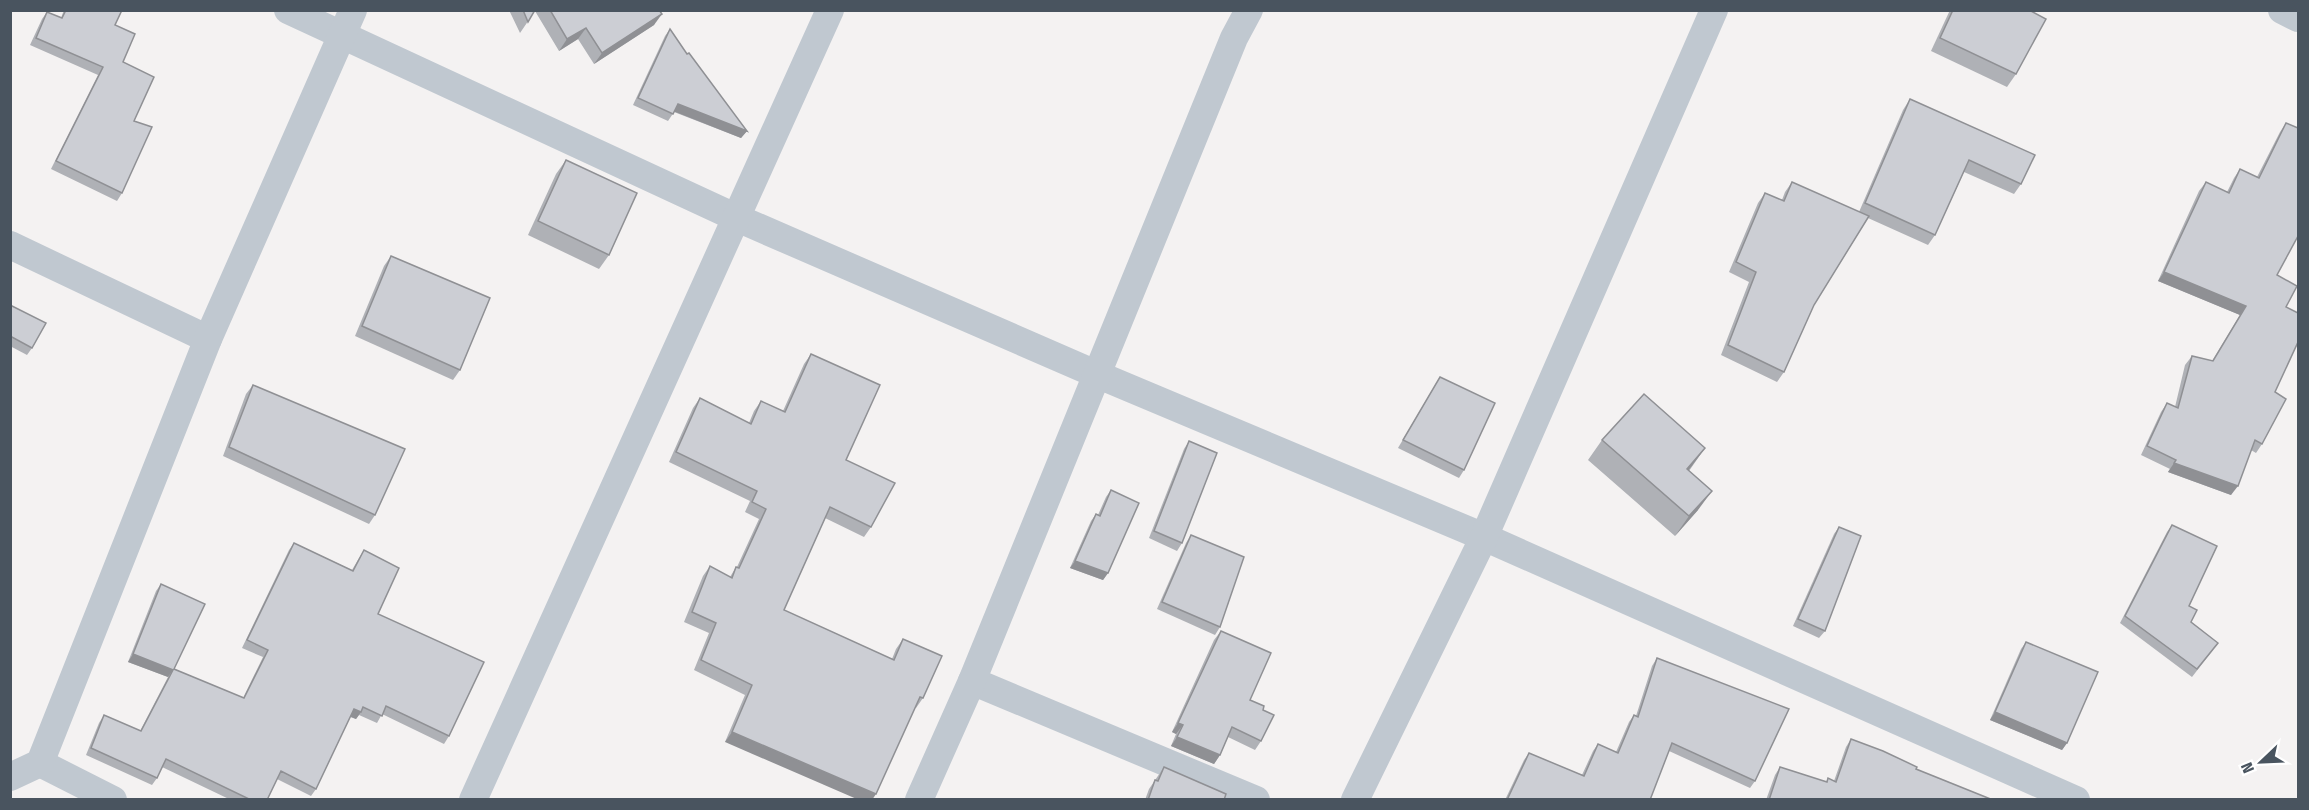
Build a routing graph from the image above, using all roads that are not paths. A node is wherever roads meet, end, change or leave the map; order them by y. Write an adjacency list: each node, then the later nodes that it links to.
1 (288, 10): 7 (street)
2 (830, 10): 8 (street)
3 (1249, 10): 11 (street)
4 (1714, 10): 12 (street)
5 (2282, 10): 6 (street)
6 (2298, 18)
7 (347, 23): 8 (street); 10 (street)
8 (737, 218): 11 (street); 17 (street)
9 (10, 245): 10 (street)
10 (208, 339): 14 (street)
11 (1096, 374): 12 (street); 13 (street)
12 (1484, 537): 20 (street); 21 (street)
13 (972, 681): 18 (street); 19 (street)
14 (40, 763): 15 (street); 16 (street)
15 (10, 777)
16 (113, 800)
17 (473, 800)
18 (919, 800)
19 (1256, 800)
20 (1355, 800)
21 (2076, 800)

